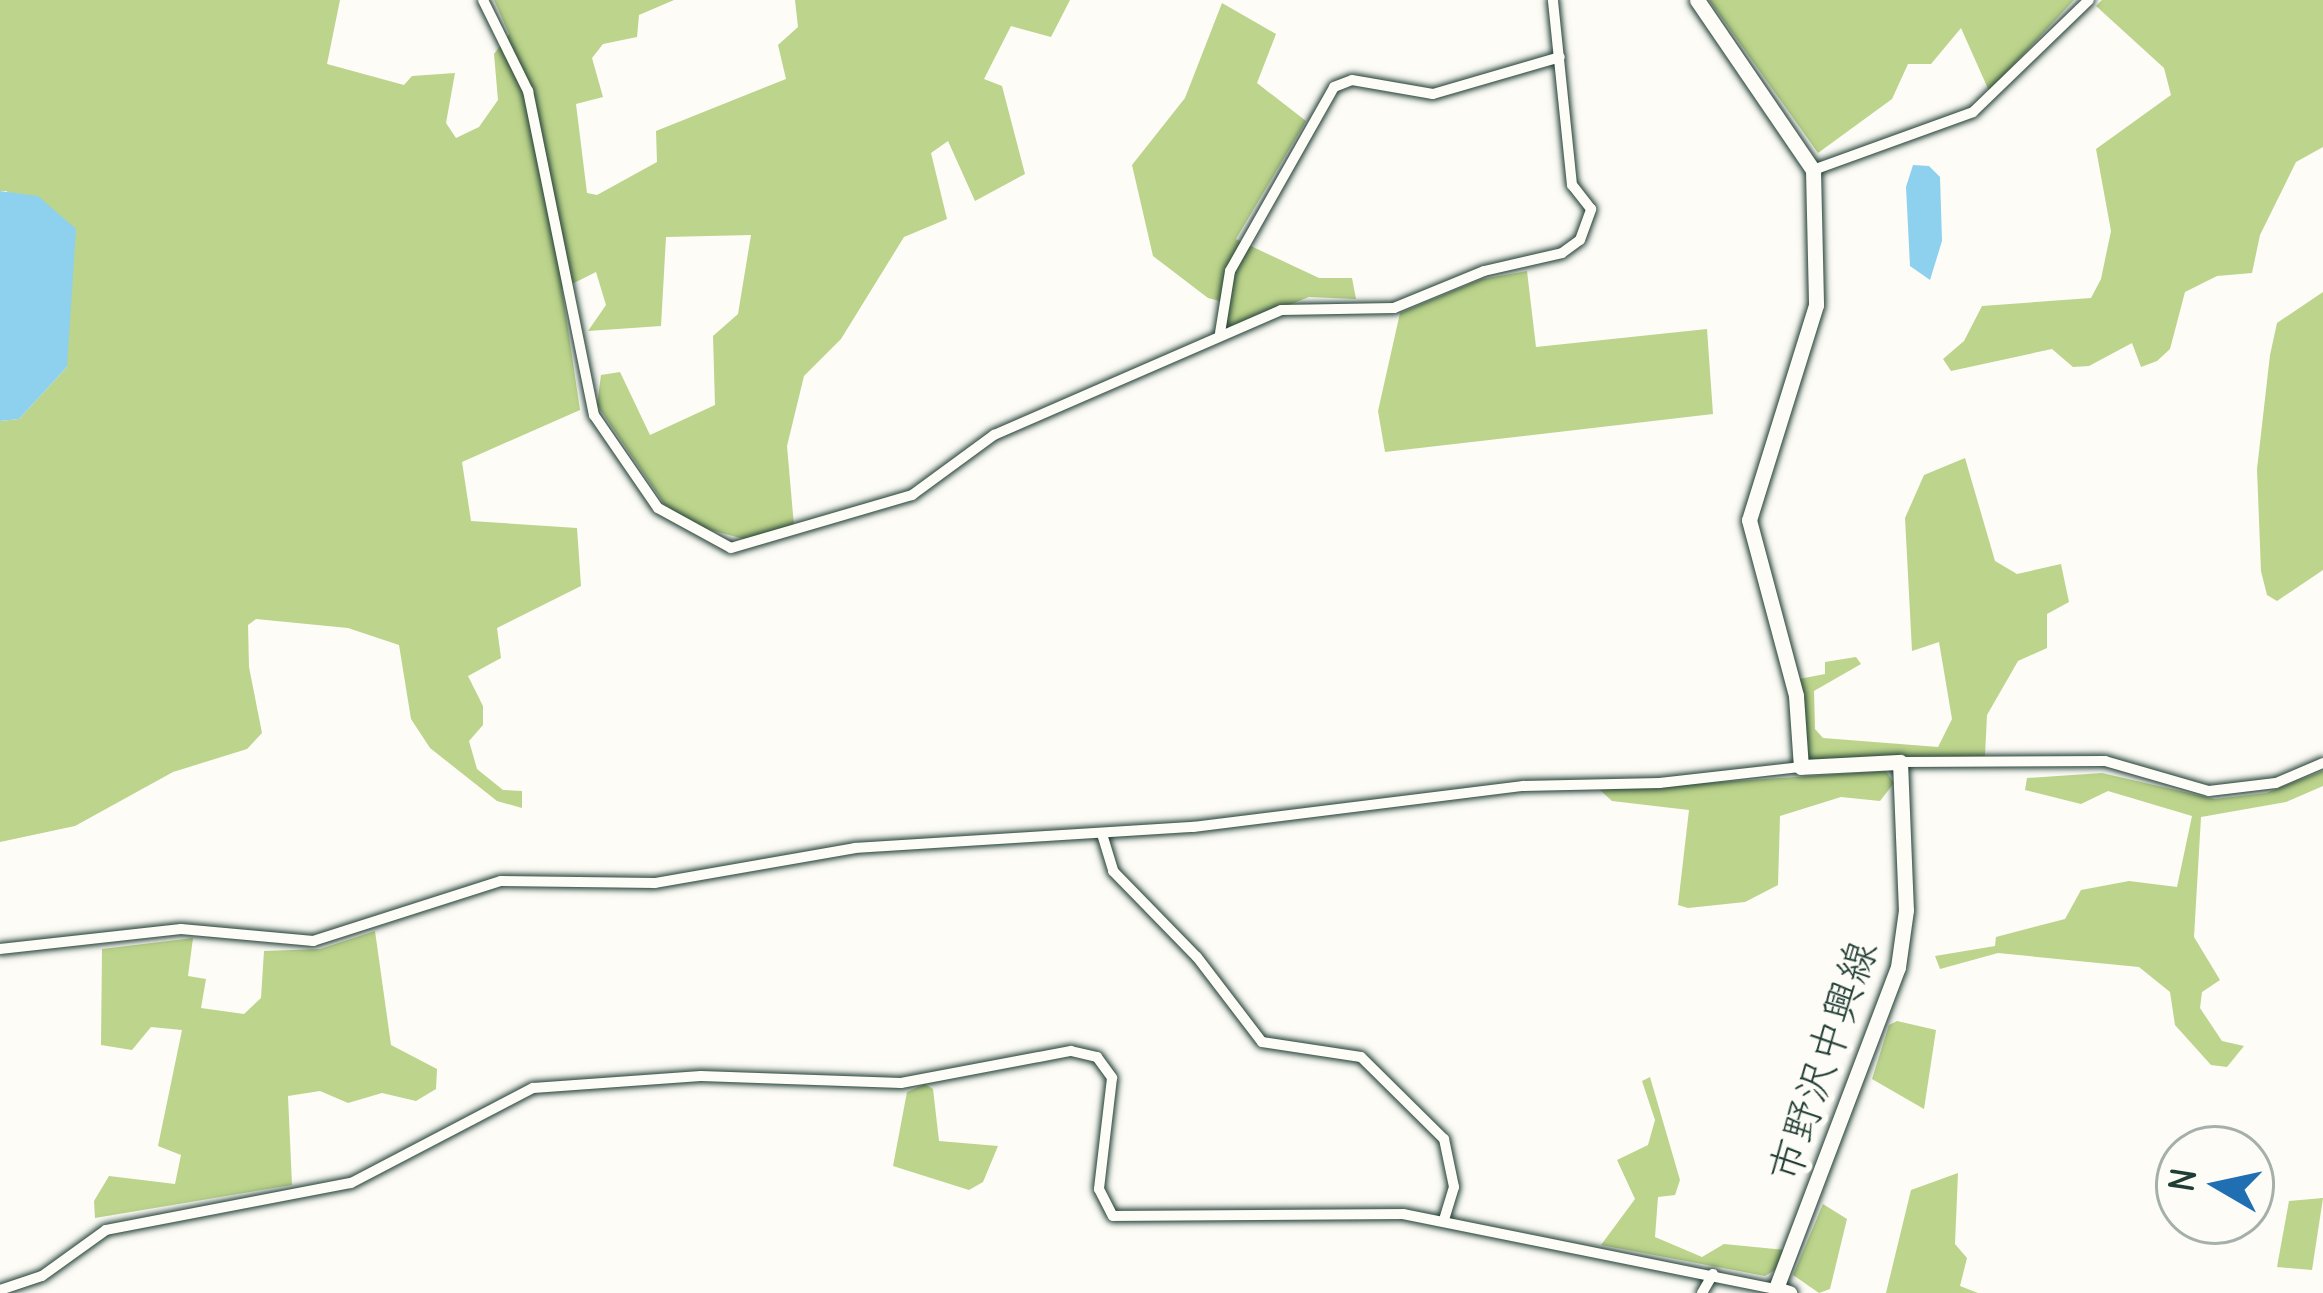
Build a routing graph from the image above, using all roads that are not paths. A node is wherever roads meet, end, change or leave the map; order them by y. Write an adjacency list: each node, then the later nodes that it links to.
1 (483, 0): 7 (street)
2 (1553, 0): 5 (street)
3 (1697, 0): 6 (main road)
4 (2089, 0): 6 (street)
5 (1560, 57): 7 (street); 7 (street)
6 (1813, 170): 10 (main road)
7 (1220, 333)
8 (1900, 762): 9 (street); 10 (main road); 16 (main road, 市野沢中興線)
9 (2323, 764)
10 (1801, 767): 11 (street)
11 (1102, 833): 12 (street); 13 (street)
12 (0, 949)
13 (1444, 1220): 14 (street); 15 (street)
14 (1712, 1274): 16 (street); 17 (street)
15 (0, 1289)
16 (1783, 1291)
17 (1702, 1293)

